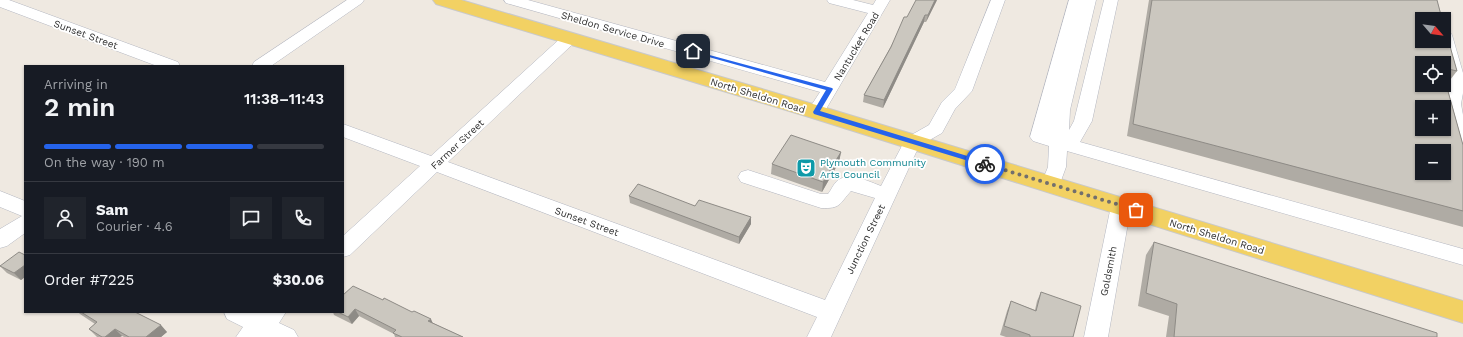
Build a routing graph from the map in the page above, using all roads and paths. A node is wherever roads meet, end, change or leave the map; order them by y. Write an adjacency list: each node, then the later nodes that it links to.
1 (357, 0): 14 (street)
2 (446, 0): 11 (main road, North Sheldon Road)
3 (511, 0): 15 (street, Sheldon Service Drive)
4 (834, 0): 10 (street)
5 (998, 0): 18 (street)
6 (1076, 0): 19 (street)
7 (1089, 0): 19 (street)
8 (1111, 0): 19 (street)
9 (0, 2): 13 (street, Sunset Street)
10 (880, 5): 15 (street, Nantucket Road)
11 (570, 38): 16 (main road, North Sheldon Road); 21 (street, Farmer Street)
12 (1448, 48): 20 (street)
13 (169, 65)
14 (261, 65)
15 (830, 89): 16 (street, Nantucket Road)
16 (816, 112): 18 (main road, North Sheldon Road)
17 (344, 130): 21 (street, Sunset Street)
18 (912, 142): 23 (main road, North Sheldon Road); 24 (street, Junction Street)
19 (1059, 144): 23 (street); 31 (street)
20 (1463, 163)
21 (435, 164): 30 (street, Farmer Street); 32 (street, Sunset Street)
22 (748, 177): 24 (street)
23 (1051, 184): 26 (main road, North Sheldon Road)
24 (887, 195): 32 (street, Junction Street)
25 (0, 198): 27 (street)
26 (1121, 206): 33 (main road, North Sheldon Road); 38 (street, Goldsmith)
27 (24, 210)
28 (24, 224): 29 (street)
29 (0, 240)
30 (344, 248)
31 (1463, 257)
32 (831, 312): 37 (street, Junction Street)
33 (1463, 312)
34 (237, 313): 35 (street)
35 (262, 325): 36 (street)
36 (286, 337)
37 (819, 337)
38 (1096, 337)

